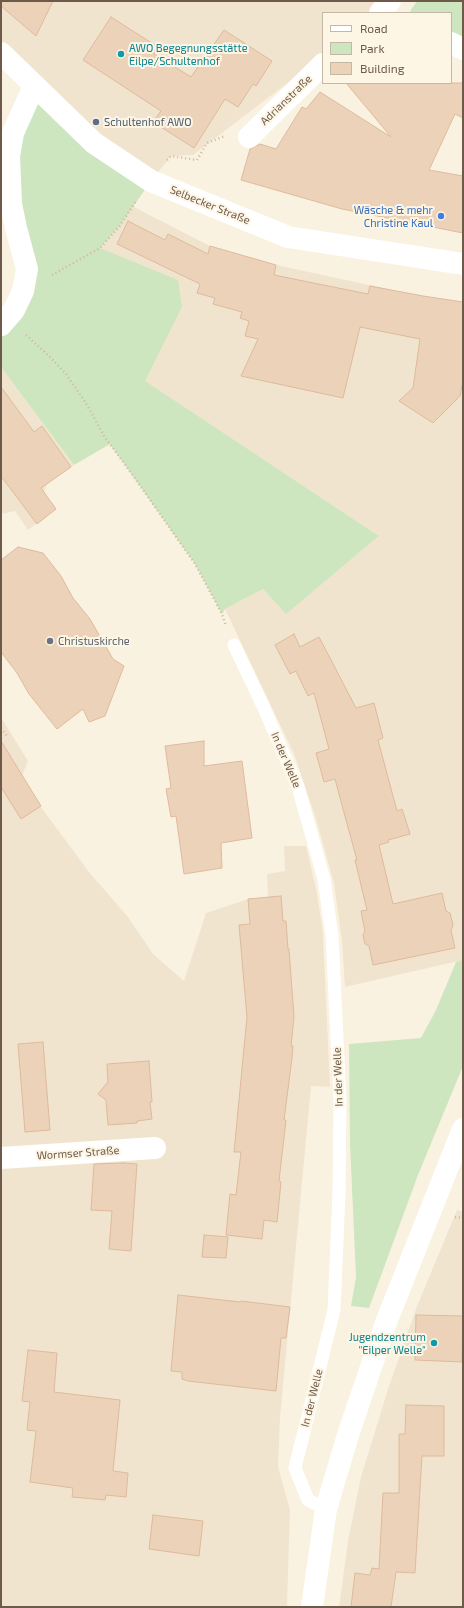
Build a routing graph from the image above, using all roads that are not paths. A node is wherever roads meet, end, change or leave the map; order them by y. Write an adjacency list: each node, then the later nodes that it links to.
1 (452, 44): 2 (street)
2 (463, 49)
3 (1, 53): 5 (street, Selbecker Straße)
4 (322, 65): 6 (street, Adrianstraße)
5 (34, 86): 7 (street, Selbecker Straße); 8 (street)
6 (248, 137)
7 (463, 264)
8 (4, 322)
9 (234, 645): 13 (lane, In der Welle)
10 (463, 1129): 13 (street)
11 (155, 1148): 12 (street, Wormser Straße)
12 (1, 1158)
13 (326, 1509): 14 (street)
14 (312, 1607)

